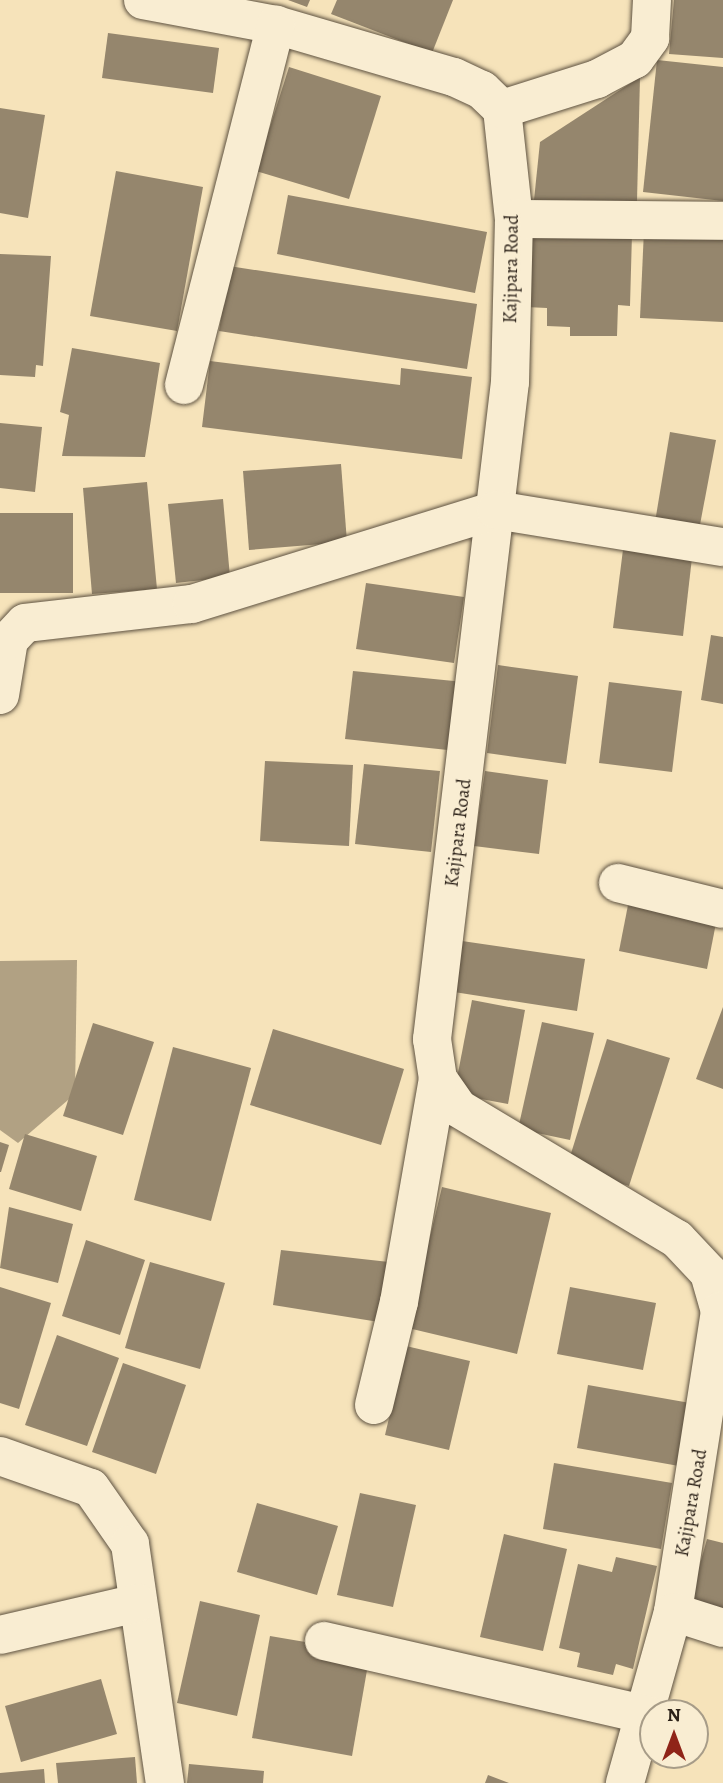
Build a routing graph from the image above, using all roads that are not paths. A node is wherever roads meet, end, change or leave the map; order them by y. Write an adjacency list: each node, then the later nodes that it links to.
1 (143, 0): 3 (street)
2 (652, 0): 5 (street)
3 (200, 4): 4 (street)
4 (276, 25): 5 (street); 8 (street)
5 (502, 109): 6 (street, Kajipara Road)
6 (514, 219): 7 (street); 9 (street, Kajipara Road)
7 (723, 221)
8 (184, 385)
9 (496, 510): 10 (street); 11 (street); 14 (street, Kajipara Road)
10 (723, 547)
11 (0, 695)
12 (618, 883): 13 (street)
13 (723, 909)
14 (438, 1079): 15 (street, Kajipara Road); 16 (street)
15 (716, 1269): 19 (street, Kajipara Road)
16 (373, 1405)
17 (0, 1456): 18 (street)
18 (137, 1603): 21 (street); 26 (street)
19 (673, 1612): 20 (street); 23 (street, Kajipara Road)
20 (723, 1628)
21 (0, 1635)
22 (324, 1641): 24 (street)
23 (651, 1699)
24 (639, 1713)
25 (639, 1740): 27 (street, Kajipara Road)
26 (164, 1783)
27 (625, 1783)

